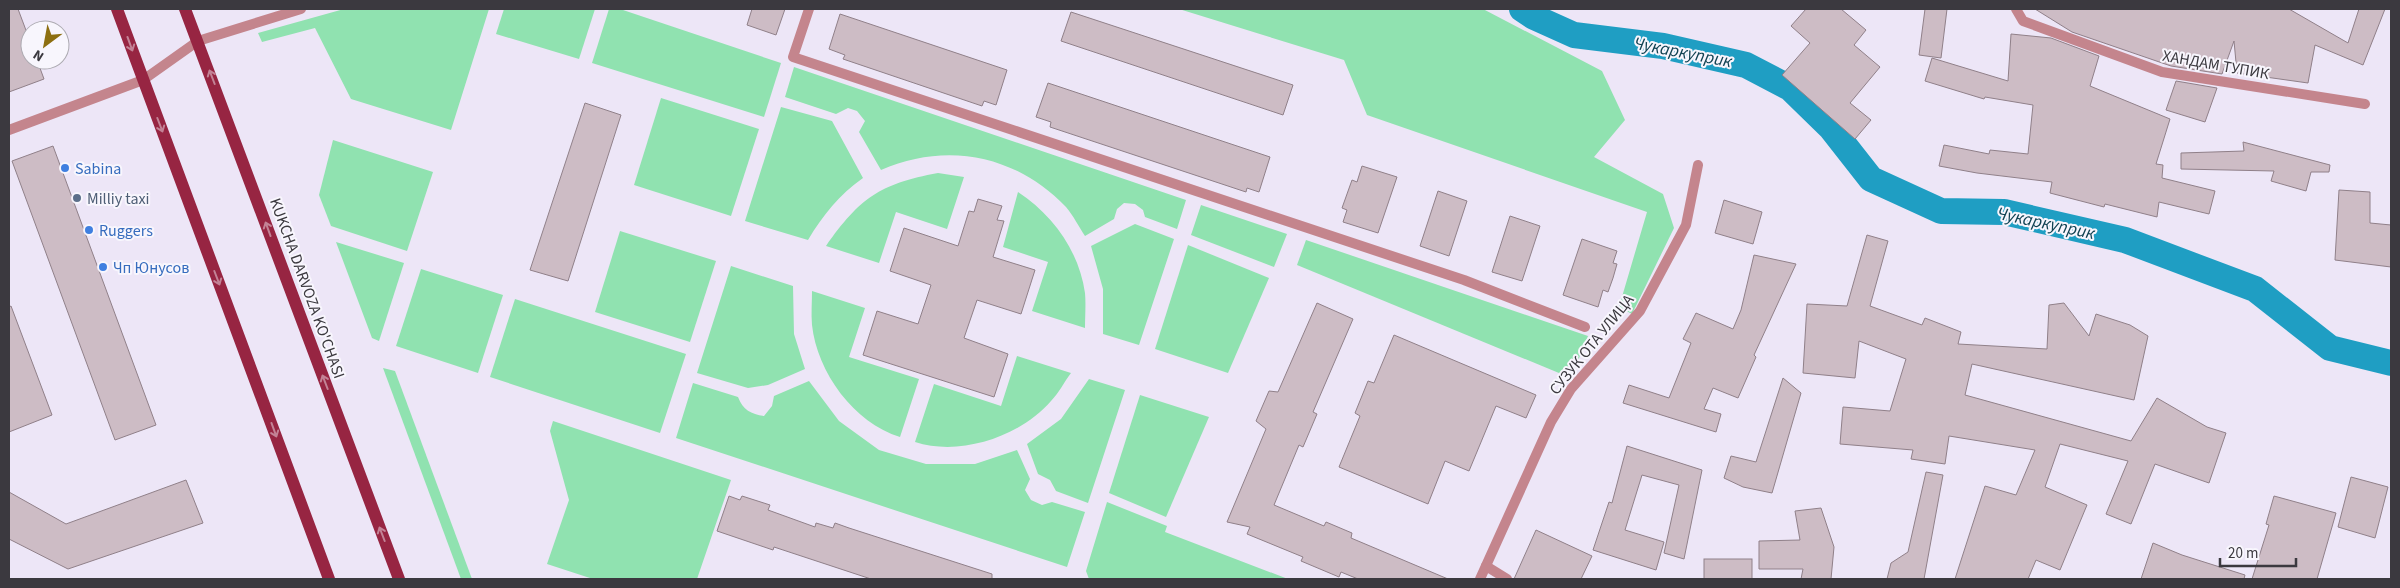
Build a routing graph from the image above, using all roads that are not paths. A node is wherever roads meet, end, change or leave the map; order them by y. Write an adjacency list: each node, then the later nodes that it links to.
1 (117, 9): 7 (main road, one-way to 7)
2 (185, 9): 6 (main road, KUKCHA DARVOZA KO'CHASI)
3 (301, 9): 6 (street)
4 (809, 9): 11 (street)
5 (2016, 9): 8 (street, ХАНДАМ ТУПИК)
6 (198, 41): 7 (street); 14 (main road, KUKCHA DARVOZA KO'CHASI, one-way to 6)
7 (143, 80): 9 (street); 13 (main road, one-way to 13)
8 (2365, 104)
9 (9, 130)
10 (1698, 165): 12 (street, СУЗУК ОТА УЛИЦА)
11 (1585, 327)
12 (1486, 566): 15 (street, СУЗУК ОТА УЛИЦА); 16 (street)
13 (330, 579)
14 (399, 579)
15 (1480, 579)
16 (1507, 579)

